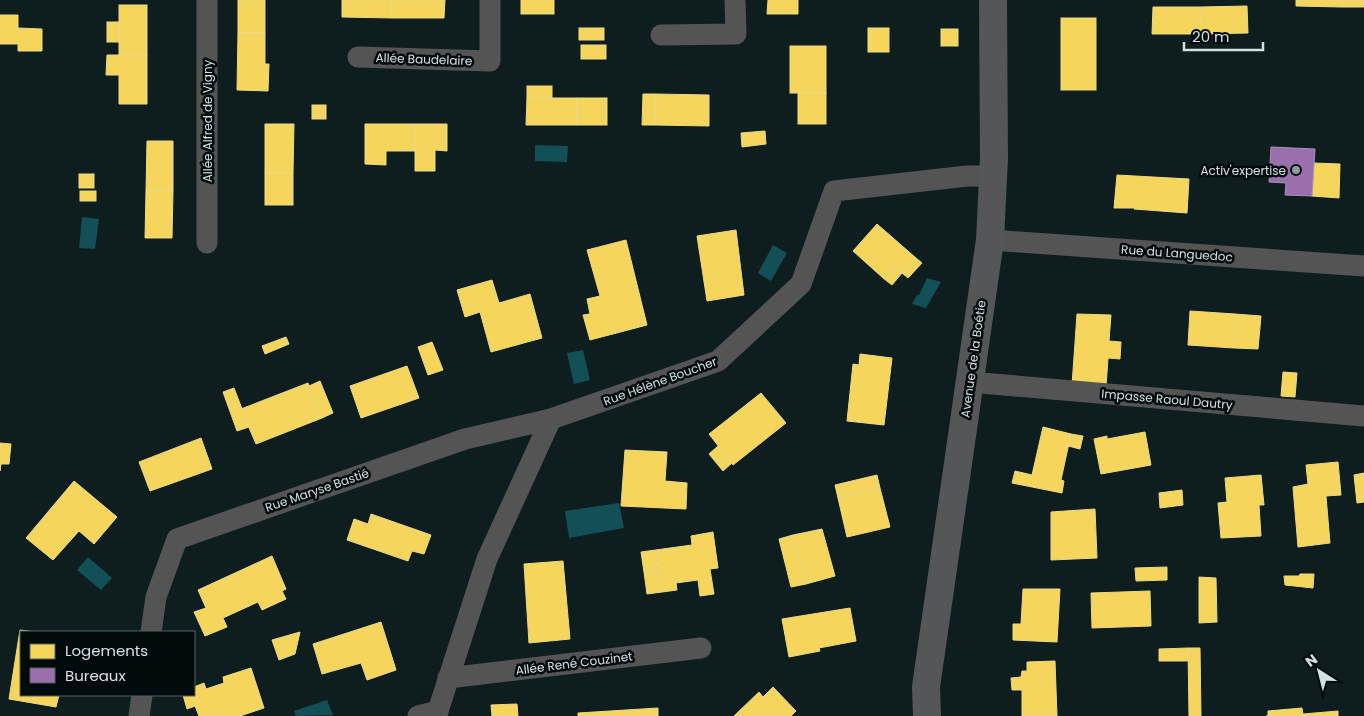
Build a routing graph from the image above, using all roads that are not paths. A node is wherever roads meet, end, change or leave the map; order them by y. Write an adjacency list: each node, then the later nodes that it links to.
1 (207, 0): 9 (street, Allée Alfred de Vigny)
2 (490, 0): 6 (street, Allée Baudelaire)
3 (736, 0): 5 (street)
4 (993, 0): 7 (main road, Avenue de la Boétie)
5 (661, 36)
6 (358, 57)
7 (993, 176): 8 (main road, Avenue de la Boétie); 13 (street, Rue Hélène Boucher)
8 (990, 240): 10 (street, Rue du Languedoc); 11 (main road, Avenue de la Boétie)
9 (207, 243)
10 (1364, 266)
11 (970, 382): 12 (street, Impasse Raoul Dautry); 20 (main road, Avenue de la Boétie)
12 (1364, 416)
13 (551, 419): 14 (street, Rue Maryse Bastié); 16 (street)
14 (151, 631)
15 (701, 648): 16 (street, Allée René Couzinet)
16 (448, 678): 18 (street)
17 (142, 696): 19 (street)
18 (431, 714)
19 (139, 716)
20 (928, 716)

